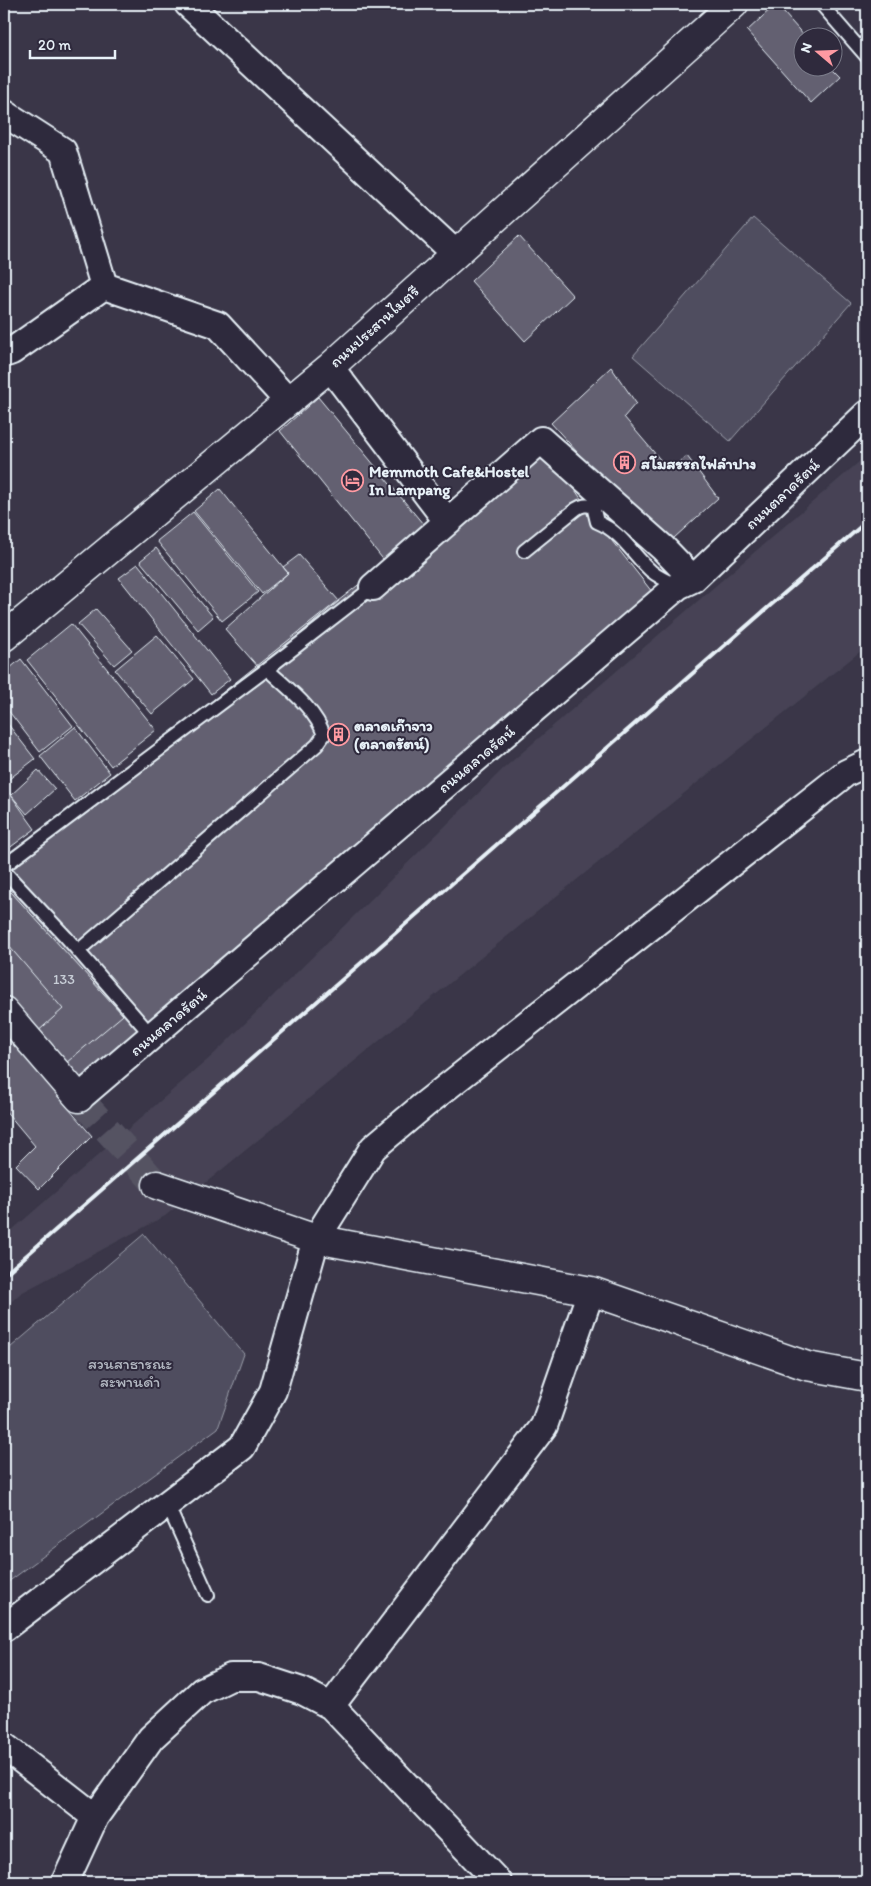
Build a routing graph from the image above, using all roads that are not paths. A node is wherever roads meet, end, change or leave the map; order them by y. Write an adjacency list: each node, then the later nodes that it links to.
1 (188, 4): 6 (street)
2 (734, 4): 6 (street, ถนนประสานไมตรี)
3 (821, 4): 4 (lane)
4 (867, 57)
5 (4, 113): 7 (street)
6 (455, 253): 9 (street, ถนนประสานไมตรี)
7 (104, 286): 8 (street); 10 (street)
8 (4, 354)
9 (330, 367): 10 (street, ถนนประสานไมตรี); 12 (street)
10 (289, 402): 16 (street, ถนนประสานไมตรี)
11 (867, 414): 14 (street, ถนนตลาดรัตน์)
12 (447, 521): 14 (street); 15 (street)
13 (524, 551): 14 (lane)
14 (686, 583): 23 (street, ถนนตลาดรัตน์)
15 (372, 587): 17 (lane)
16 (4, 637)
17 (267, 669): 19 (lane); 21 (lane)
18 (867, 763): 26 (street)
19 (4, 866)
20 (4, 871): 21 (lane)
21 (78, 951): 23 (lane)
22 (4, 1011): 24 (street)
23 (152, 1036): 24 (street, ถนนตลาดรัตน์)
24 (78, 1098)
25 (157, 1185): 26 (street)
26 (316, 1240): 27 (street); 29 (street)
27 (591, 1291): 28 (street); 32 (street)
28 (867, 1377)
29 (167, 1504): 30 (lane); 31 (street)
30 (208, 1595)
31 (4, 1628)
32 (331, 1706): 34 (street); 36 (street)
33 (4, 1746): 34 (street)
34 (95, 1817): 35 (street)
35 (65, 1882)
36 (498, 1882)

